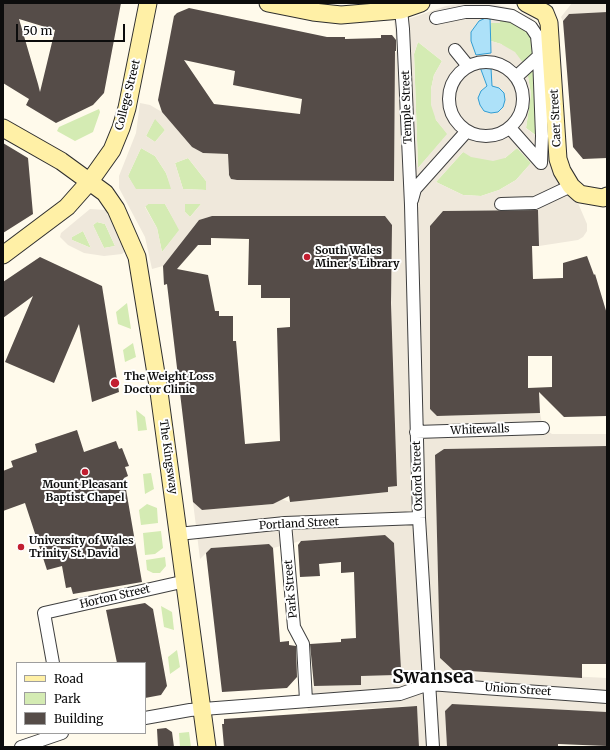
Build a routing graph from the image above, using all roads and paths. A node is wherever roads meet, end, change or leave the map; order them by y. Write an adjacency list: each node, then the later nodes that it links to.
1 (148, 3): 15 (street, College Street)
2 (268, 3): 6 (street)
3 (421, 3): 6 (street)
4 (526, 3): 5 (street)
5 (548, 8): 16 (street, Caer Street)
6 (401, 10): 19 (street, Temple Street)
7 (436, 18): 9 (street)
8 (455, 50): 10 (street)
9 (539, 56): 11 (street); 13 (street)
10 (468, 66): 11 (street); 14 (street)
11 (516, 77): 13 (street)
12 (3, 128): 15 (street, The Kingsway)
13 (510, 128): 14 (street)
14 (466, 132): 19 (street)
15 (90, 181): 20 (street, College Street); 25 (street, The Kingsway)
16 (571, 186): 17 (street); 18 (street)
17 (605, 197)
18 (501, 204)
19 (411, 205): 22 (street, Oxford Street)
20 (3, 255)
21 (543, 428): 22 (street, Whitewalls)
22 (416, 432): 23 (street, Oxford Street)
23 (419, 518): 24 (street, Portland Street); 28 (street, Oxford Street)
24 (285, 523): 25 (street, Portland Street); 30 (street, Park Street)
25 (178, 534): 26 (street, The Kingsway)
26 (186, 581): 27 (street, Horton Street); 31 (street, The Kingsway)
27 (53, 662)
28 (429, 684): 29 (street, Union Street); 30 (street); 36 (street, Oxford Street)
29 (607, 697)
30 (306, 701): 31 (street)
31 (203, 709): 32 (street); 35 (street, The Kingsway)
32 (146, 718)
33 (59, 734): 34 (street)
34 (21, 747)
35 (207, 747)
36 (434, 747)

